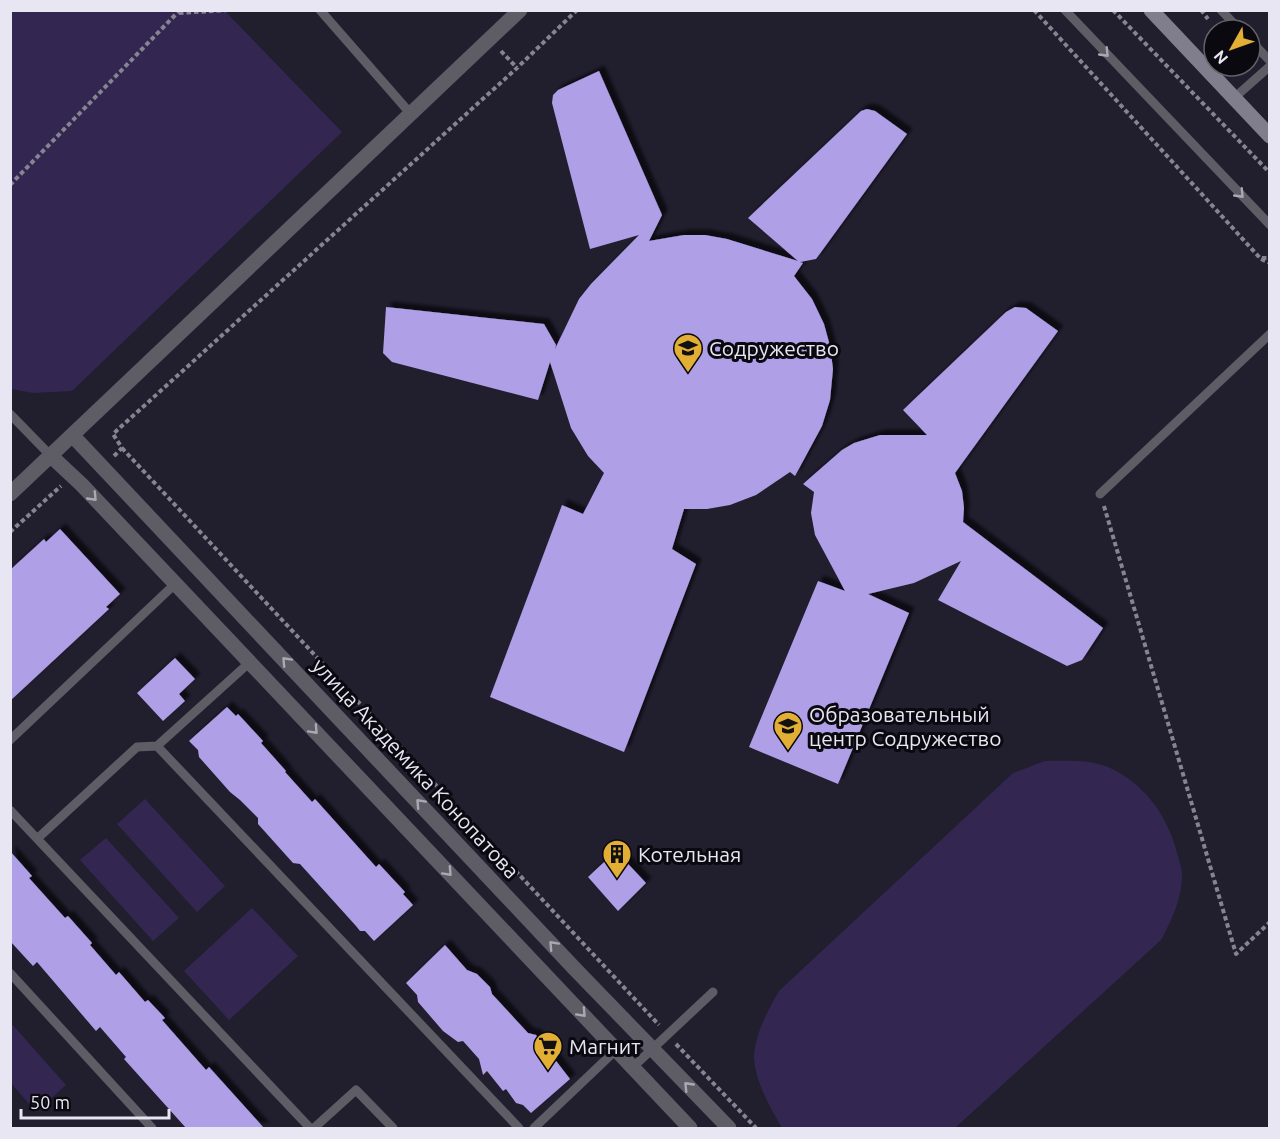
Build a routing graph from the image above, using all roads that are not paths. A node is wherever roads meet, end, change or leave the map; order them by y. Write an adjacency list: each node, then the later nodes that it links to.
1 (320, 10): 7 (lane)
2 (520, 10): 7 (street)
3 (1065, 10): 9 (lane, one-way to 9)
4 (1151, 10): 6 (main road)
5 (1269, 66): 6 (lane)
6 (1234, 98): 8 (main road)
7 (410, 113): 12 (street)
8 (1269, 136)
9 (1269, 225)
10 (1269, 334): 14 (lane)
11 (10, 414): 13 (lane)
12 (73, 436): 13 (street); 24 (street, улица Академика Конопатова, one-way to 12)
13 (51, 456): 15 (street); 16 (street, one-way to 16)
14 (1100, 494)
15 (10, 495)
16 (176, 583): 17 (street); 18 (lane)
17 (250, 662): 19 (lane); 25 (street, one-way to 25)
18 (10, 740)
19 (157, 746): 21 (lane); 30 (lane)
20 (10, 810): 21 (lane)
21 (38, 838): 28 (lane)
22 (10, 973): 27 (lane)
23 (712, 992): 24 (lane)
24 (652, 1049): 26 (lane); 33 (street, улица Академика Конопатова, one-way to 24)
25 (616, 1050): 26 (street); 31 (lane)
26 (633, 1067): 32 (street)
27 (152, 1128)
28 (312, 1128): 29 (lane)
29 (393, 1128)
30 (519, 1128)
31 (534, 1128)
32 (690, 1128)
33 (729, 1128)

